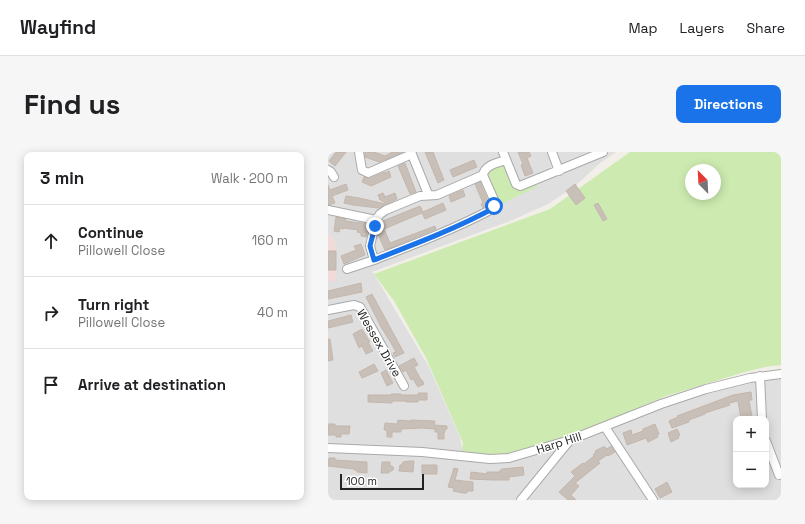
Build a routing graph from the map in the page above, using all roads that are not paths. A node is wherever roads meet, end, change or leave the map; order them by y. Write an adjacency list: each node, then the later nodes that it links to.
1 (359, 152): 3 (street)
2 (552, 152): 7 (street)
3 (411, 153): 10 (street)
4 (598, 153): 7 (street)
5 (503, 154): 7 (street); 8 (street)
6 (328, 170): 9 (street)
7 (559, 171)
8 (483, 175): 10 (street); 13 (street)
9 (334, 177)
10 (428, 194): 12 (street)
11 (328, 210): 12 (street)
12 (376, 220): 13 (street)
13 (374, 260): 14 (street)
14 (347, 269)
15 (328, 310): 18 (street, Wessex Drive)
16 (781, 374): 17 (street, Harp Hill)
17 (760, 376): 19 (street); 20 (street, Harp Hill)
18 (404, 386)
19 (762, 416)
20 (604, 427): 21 (street, Harp Hill); 26 (street)
21 (570, 440): 22 (street, Harp Hill); 25 (street)
22 (328, 448)
23 (769, 449): 24 (street)
24 (779, 475)
25 (521, 500)
26 (653, 500)

